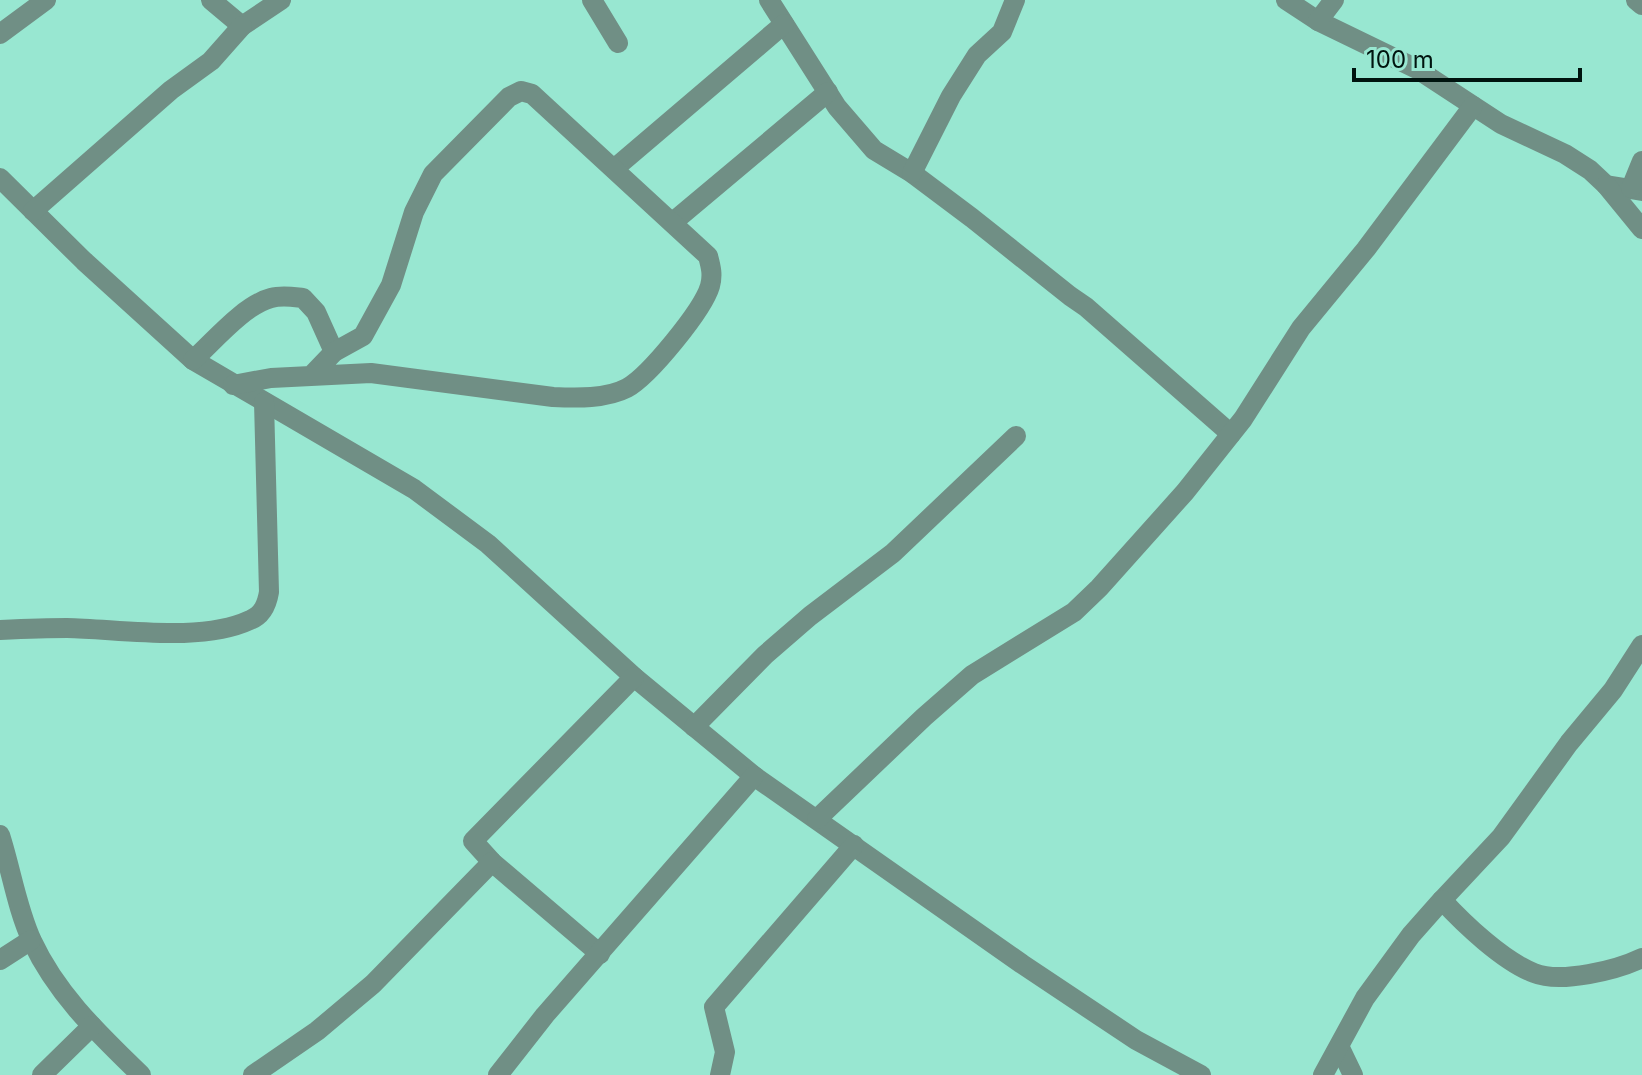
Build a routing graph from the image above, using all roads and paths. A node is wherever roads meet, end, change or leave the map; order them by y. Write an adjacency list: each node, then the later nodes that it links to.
1 (46, 0): 14 (street)
2 (211, 0): 13 (street)
3 (281, 0): 13 (street)
4 (592, 0): 15 (street)
5 (769, 0): 12 (street)
6 (1015, 0): 20 (street)
7 (1286, 0): 11 (street)
8 (1334, 0): 11 (street)
9 (1636, 0): 10 (street)
10 (1642, 5)
11 (1318, 21): 17 (street)
12 (784, 24): 16 (street); 19 (street)
13 (242, 26): 24 (street)
14 (0, 34)
15 (618, 43)
16 (828, 92): 20 (street); 25 (street)
17 (1473, 106): 22 (street); 32 (street)
18 (1642, 161): 23 (street)
19 (615, 168): 25 (street); 27 (street)
20 (912, 173): 32 (street)
21 (0, 178): 24 (street)
22 (1606, 185): 23 (street); 26 (street)
23 (1637, 189)
24 (33, 211): 28 (street)
25 (673, 222): 29 (street)
26 (1642, 229)
27 (334, 352): 28 (street); 29 (street)
28 (193, 360): 30 (street)
29 (311, 376): 30 (street)
30 (233, 385): 31 (street)
31 (264, 402): 34 (street); 36 (street)
32 (1231, 434): 39 (street)
33 (1016, 436): 37 (street)
34 (0, 630)
35 (1642, 645): 43 (street)
36 (634, 677): 37 (street); 42 (street)
37 (694, 727): 38 (street)
38 (754, 776): 39 (street); 45 (street)
39 (817, 819): 41 (street)
40 (0, 837): 44 (street)
41 (854, 845): 54 (street); 55 (street)
42 (492, 862): 45 (street); 52 (street)
43 (1442, 900): 46 (street); 49 (street)
44 (31, 940): 47 (street); 48 (street)
45 (600, 954): 53 (street)
46 (1642, 958)
47 (0, 960)
48 (92, 1026): 50 (street); 51 (street)
49 (1340, 1048): 56 (street); 57 (street)
50 (42, 1075)
51 (141, 1075)
52 (253, 1075)
53 (498, 1075)
54 (720, 1075)
55 (1201, 1075)
56 (1323, 1075)
57 (1353, 1075)

